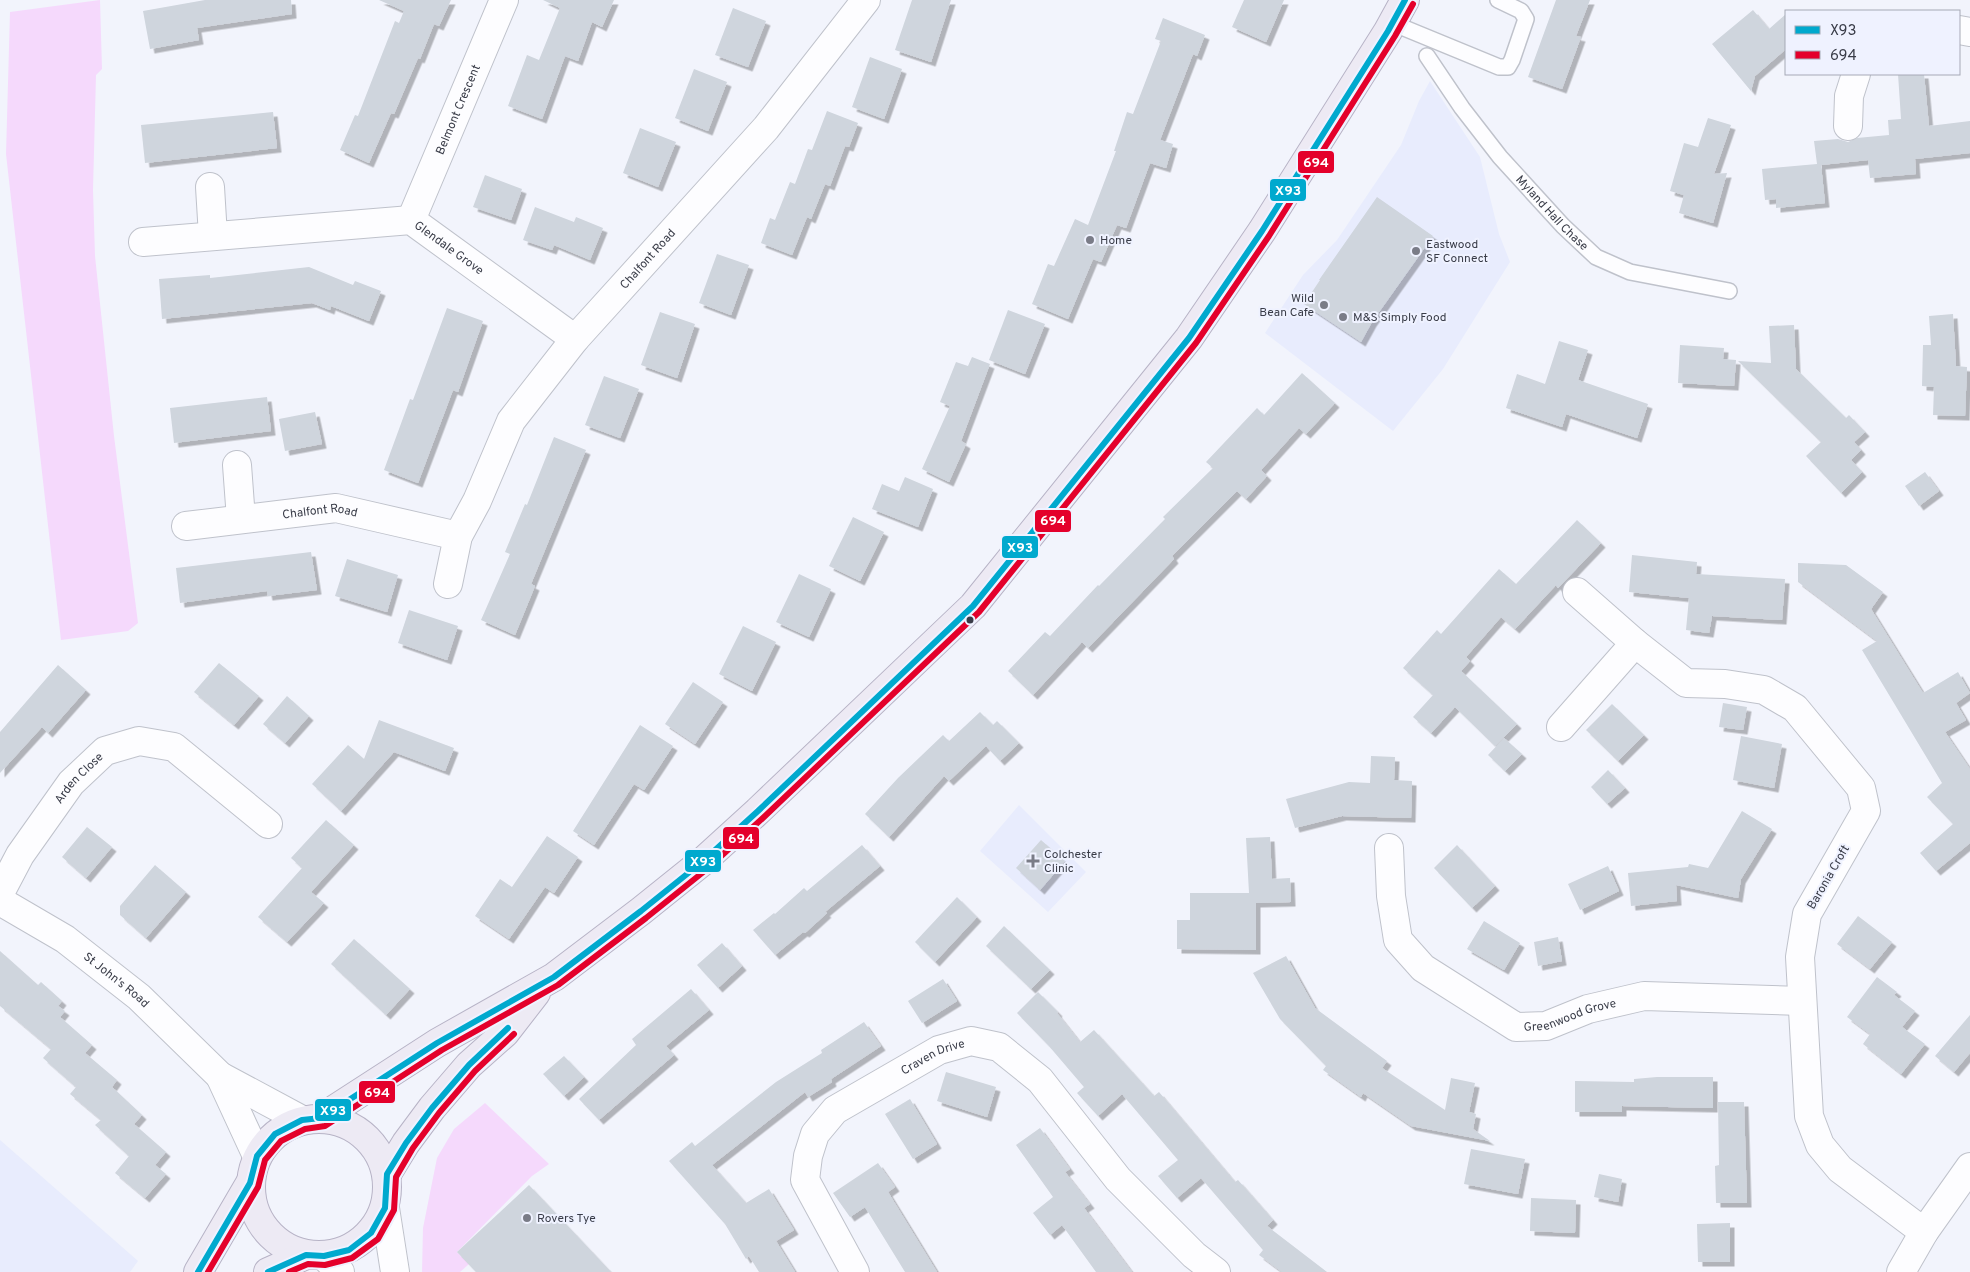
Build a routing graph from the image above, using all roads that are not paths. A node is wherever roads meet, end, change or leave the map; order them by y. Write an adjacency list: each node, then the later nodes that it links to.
1 (504, 0): 10 (street, Belmont Crescent)
2 (866, 0): 14 (street, Chalfont Road)
3 (1405, 0): 5 (main road)
4 (1498, 0): 5 (lane)
5 (1392, 24): 27 (main road)
6 (1427, 56): 13 (lane, Myland Hall Chase)
7 (1856, 75): 8 (street)
8 (1848, 126)
9 (210, 187): 11 (street)
10 (411, 220): 11 (street, Glendale Grove); 14 (street, Glendale Grove)
11 (213, 236): 12 (street, Glendale Grove)
12 (143, 242)
13 (1729, 291)
14 (575, 339): 18 (street, Chalfont Road)
15 (237, 465): 16 (street)
16 (240, 519): 17 (street, Chalfont Road); 18 (street, Chalfont Road)
17 (186, 526)
18 (458, 536): 19 (street, Chalfont Road)
19 (448, 584)
20 (1577, 592): 21 (street, Baronia Croft)
21 (1635, 643): 22 (street); 28 (street, Baronia Croft)
22 (1561, 727)
23 (268, 824): 25 (street, Arden Close)
24 (1390, 848): 28 (street, Greenwood Grove)
25 (0, 893)
26 (0, 901): 29 (street, St John's Road)
27 (543, 984): 30 (main road); 33 (main road)
28 (1802, 1001): 36 (street, Baronia Croft)
29 (220, 1076): 30 (street, St John's Road); 31 (street, St John's Road)
30 (311, 1119): 31 (main road); 33 (main road)
31 (257, 1156): 34 (main road)
32 (1970, 1167): 36 (street)
33 (387, 1174): 35 (main road)
34 (250, 1183): 37 (main road); 38 (main road)
35 (386, 1208): 37 (main road); 40 (street)
36 (1924, 1232): 43 (street)
37 (323, 1261): 39 (main road)
38 (198, 1272)
39 (268, 1272)
40 (395, 1272)
41 (854, 1272): 42 (street, Craven Drive)
42 (1216, 1272)
43 (1901, 1272)

